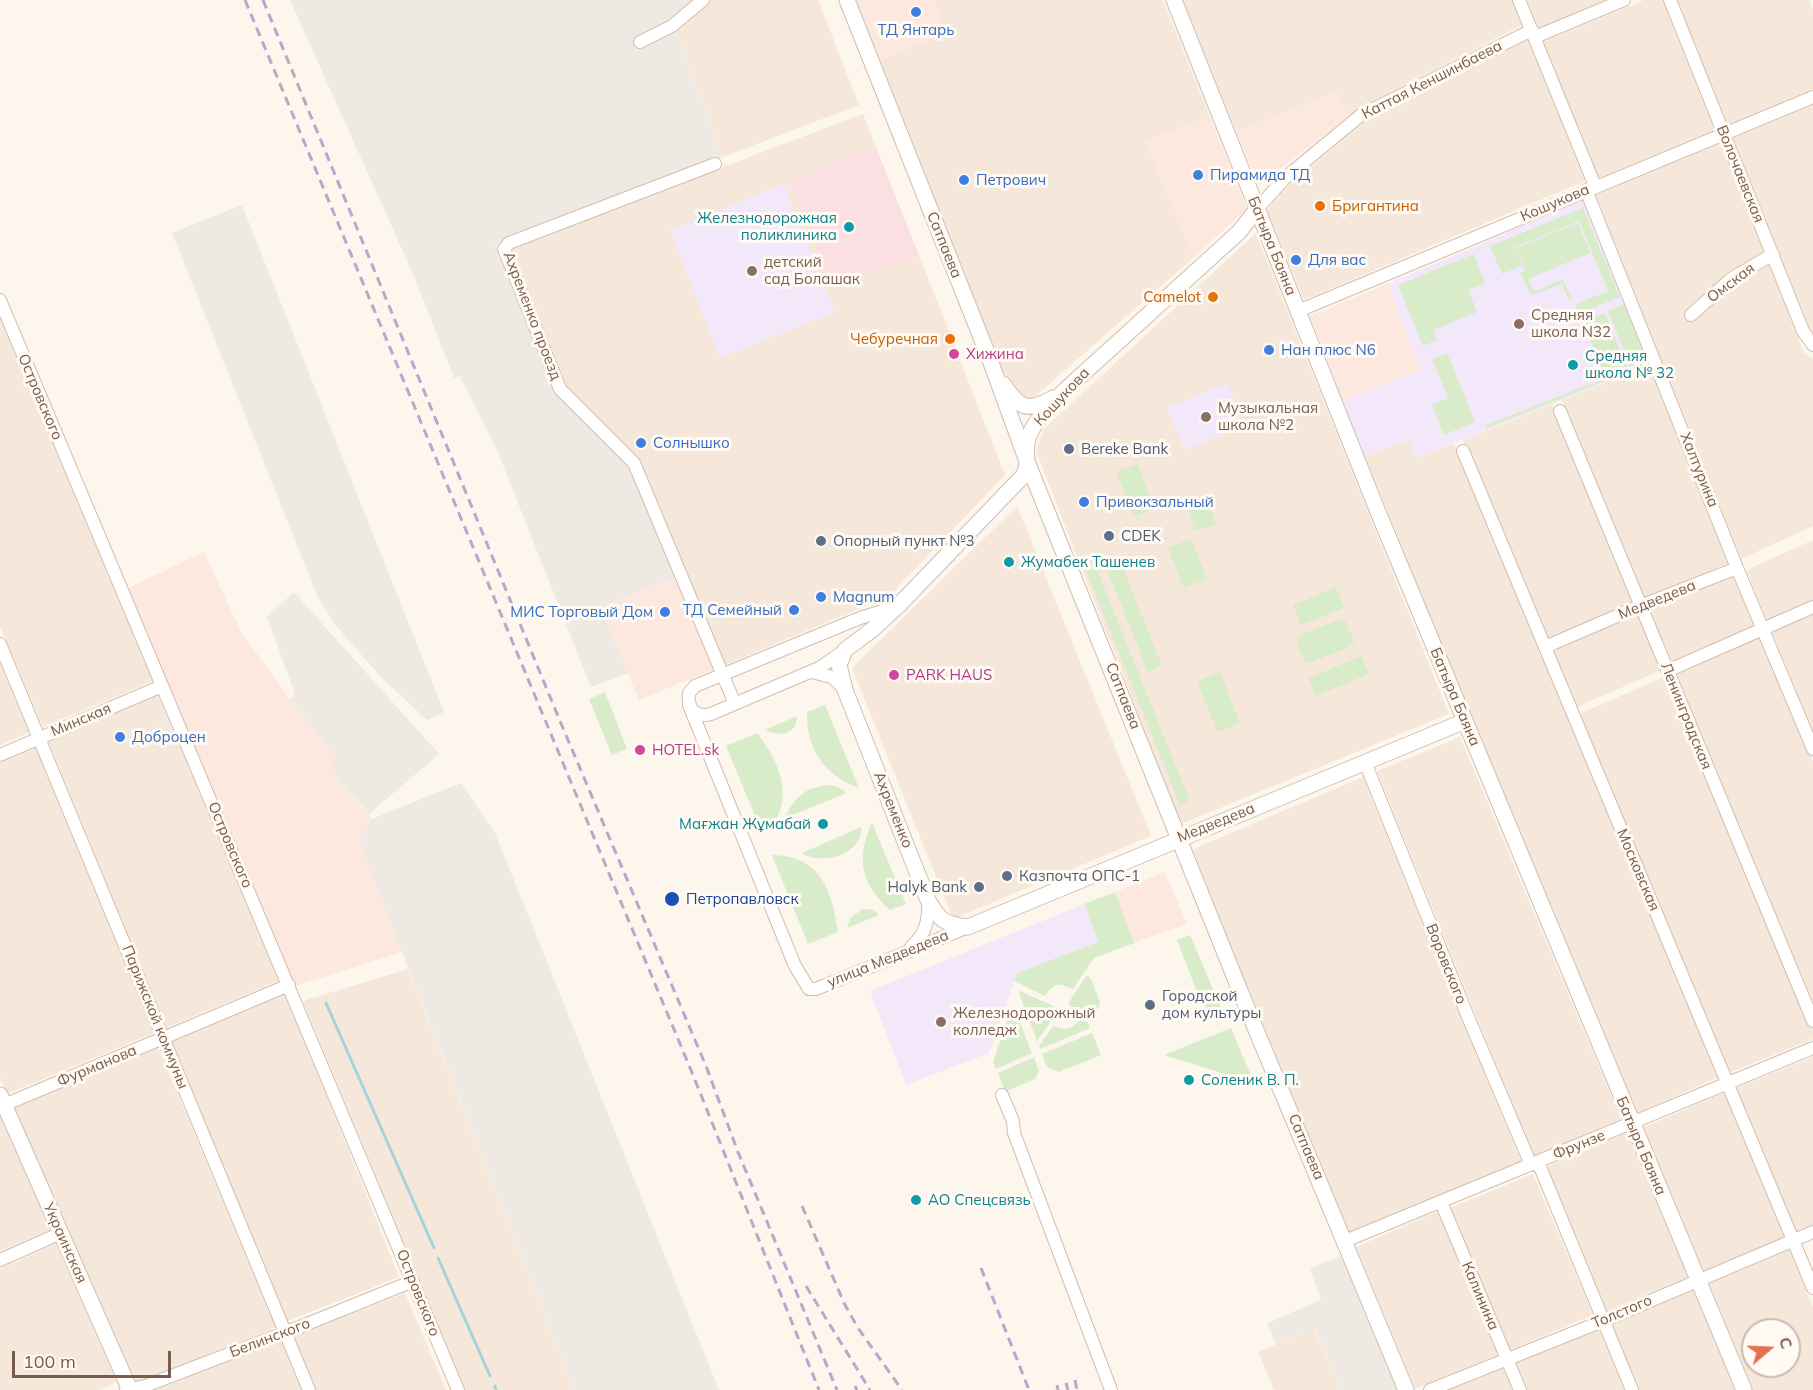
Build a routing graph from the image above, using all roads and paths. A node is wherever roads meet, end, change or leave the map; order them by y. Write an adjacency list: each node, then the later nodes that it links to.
1 (703, 0): 8 (street)
2 (847, 0): 21 (street, Сатпаева)
3 (1174, 0): 13 (street, Батыра Баяна)
4 (1519, 0): 7 (street, Халтурина)
5 (1624, 0): 7 (street, Каттая Кеншинбаева)
6 (1670, 0): 10 (street, Волочаевская)
7 (1533, 33): 12 (street, Халтурина); 13 (street, Каттая Кеншинбаева)
8 (640, 42)
9 (1813, 97): 10 (street, Кошукова)
10 (1723, 134): 12 (street, Кошукова); 16 (street, Волочаевская)
11 (715, 164): 38 (street, Ахременко проезд)
12 (1591, 188): 18 (street, Кошукова); 28 (street, Халтурина)
13 (1257, 209): 14 (street, Кошукова); 15 (street, Батыра Баяна)
14 (1239, 232): 15 (street); 22 (street, Кошукова)
15 (1268, 236): 18 (street, Батыра Баяна)
16 (1773, 254): 19 (street, Омская); 20 (street, Волочаевская)
17 (0, 300): 39 (street, Островского)
18 (1298, 311): 43 (street, Батыра Баяна)
19 (1691, 315)
20 (1813, 345)
21 (992, 367): 22 (street); 24 (street, Сатпаева)
22 (1063, 392): 25 (street, Кошукова)
23 (1560, 411): 30 (street, Ленинградская)
24 (1008, 413): 25 (street); 27 (street, Сатпаева)
25 (1042, 416): 27 (street, Кошукова)
26 (1463, 451): 34 (street, Московская)
27 (1028, 464): 29 (street, Кошукова); 48 (street, Сатпаева)
28 (1737, 568): 30 (street, Медведева); 32 (street, Халтурина)
29 (899, 605): 35 (street, Кошукова); 38 (street, Кошукова)
30 (1640, 606): 34 (street, Медведева); 36 (street, Ленинградская)
31 (1813, 607): 32 (street)
32 (1763, 629): 36 (street); 45 (street, Халтурина)
33 (0, 644): 44 (street, Парижской коммуны)
34 (1545, 647): 56 (street, Московская)
35 (845, 650): 37 (street); 40 (street, Ахременко)
36 (1667, 671): 53 (street, Ленинградская)
37 (810, 672): 40 (street); 41 (street)
38 (723, 674): 41 (street, Ахременко проезд); 42 (street, Кошукова)
39 (162, 686): 44 (street, Минская); 52 (street, Островского)
40 (845, 690): 49 (street, Ахременко)
41 (735, 704): 42 (street)
42 (689, 705): 51 (street, улица Медведева)
43 (1465, 721): 47 (street, Медведева); 59 (street, Батыра Баяна)
44 (40, 738): 46 (street, Минская); 54 (street, Парижской коммуны)
45 (1813, 749)
46 (0, 755)
47 (1365, 762): 48 (street, Медведева); 60 (street, Воровского)
48 (1179, 838): 50 (street, Медведева); 64 (street, Сатпаева)
49 (928, 900): 50 (street, Ахременко); 51 (street)
50 (968, 927): 51 (street, улица Медведева)
51 (907, 951)
52 (289, 985): 54 (street, Фурманова); 68 (street, Островского)
53 (1813, 1021)
54 (163, 1038): 58 (street, Фурманова); 71 (street, Парижской коммуны)
55 (1813, 1048): 56 (street, Фрунзе)
56 (1726, 1083): 59 (street, Фрунзе); 65 (street, Московская)
57 (1002, 1095): 76 (street)
58 (2, 1100): 63 (street, Украинская)
59 (1632, 1123): 60 (street, Фрунзе); 67 (street, Батыра Баяна)
60 (1534, 1163): 61 (street, Фрунзе); 70 (street, Воровского)
61 (1441, 1202): 64 (street, Фрунзе); 72 (street, Калинина)
62 (1813, 1232): 65 (street, Толстого)
63 (61, 1233): 66 (street); 73 (street, Украинская)
64 (1344, 1241): 77 (street, Сатпаева)
65 (1793, 1241): 67 (street, Толстого); 69 (street, Московская)
66 (0, 1260)
67 (1698, 1280): 70 (street, Толстого); 81 (street, Батыра Баяна)
68 (413, 1281): 71 (street, Белинского); 75 (street, Островского)
69 (1813, 1288)
70 (1603, 1321): 72 (street, Толстого); 80 (street, Воровского)
71 (285, 1333): 73 (street, Белинского); 74 (street, Парижской коммуны)
72 (1507, 1359): 78 (street, Толстого); 79 (street, Калинина)
73 (128, 1390)
74 (309, 1390)
75 (458, 1390)
76 (1111, 1390)
77 (1406, 1390)
78 (1430, 1390)
79 (1520, 1390)
80 (1632, 1390)
81 (1744, 1390)

